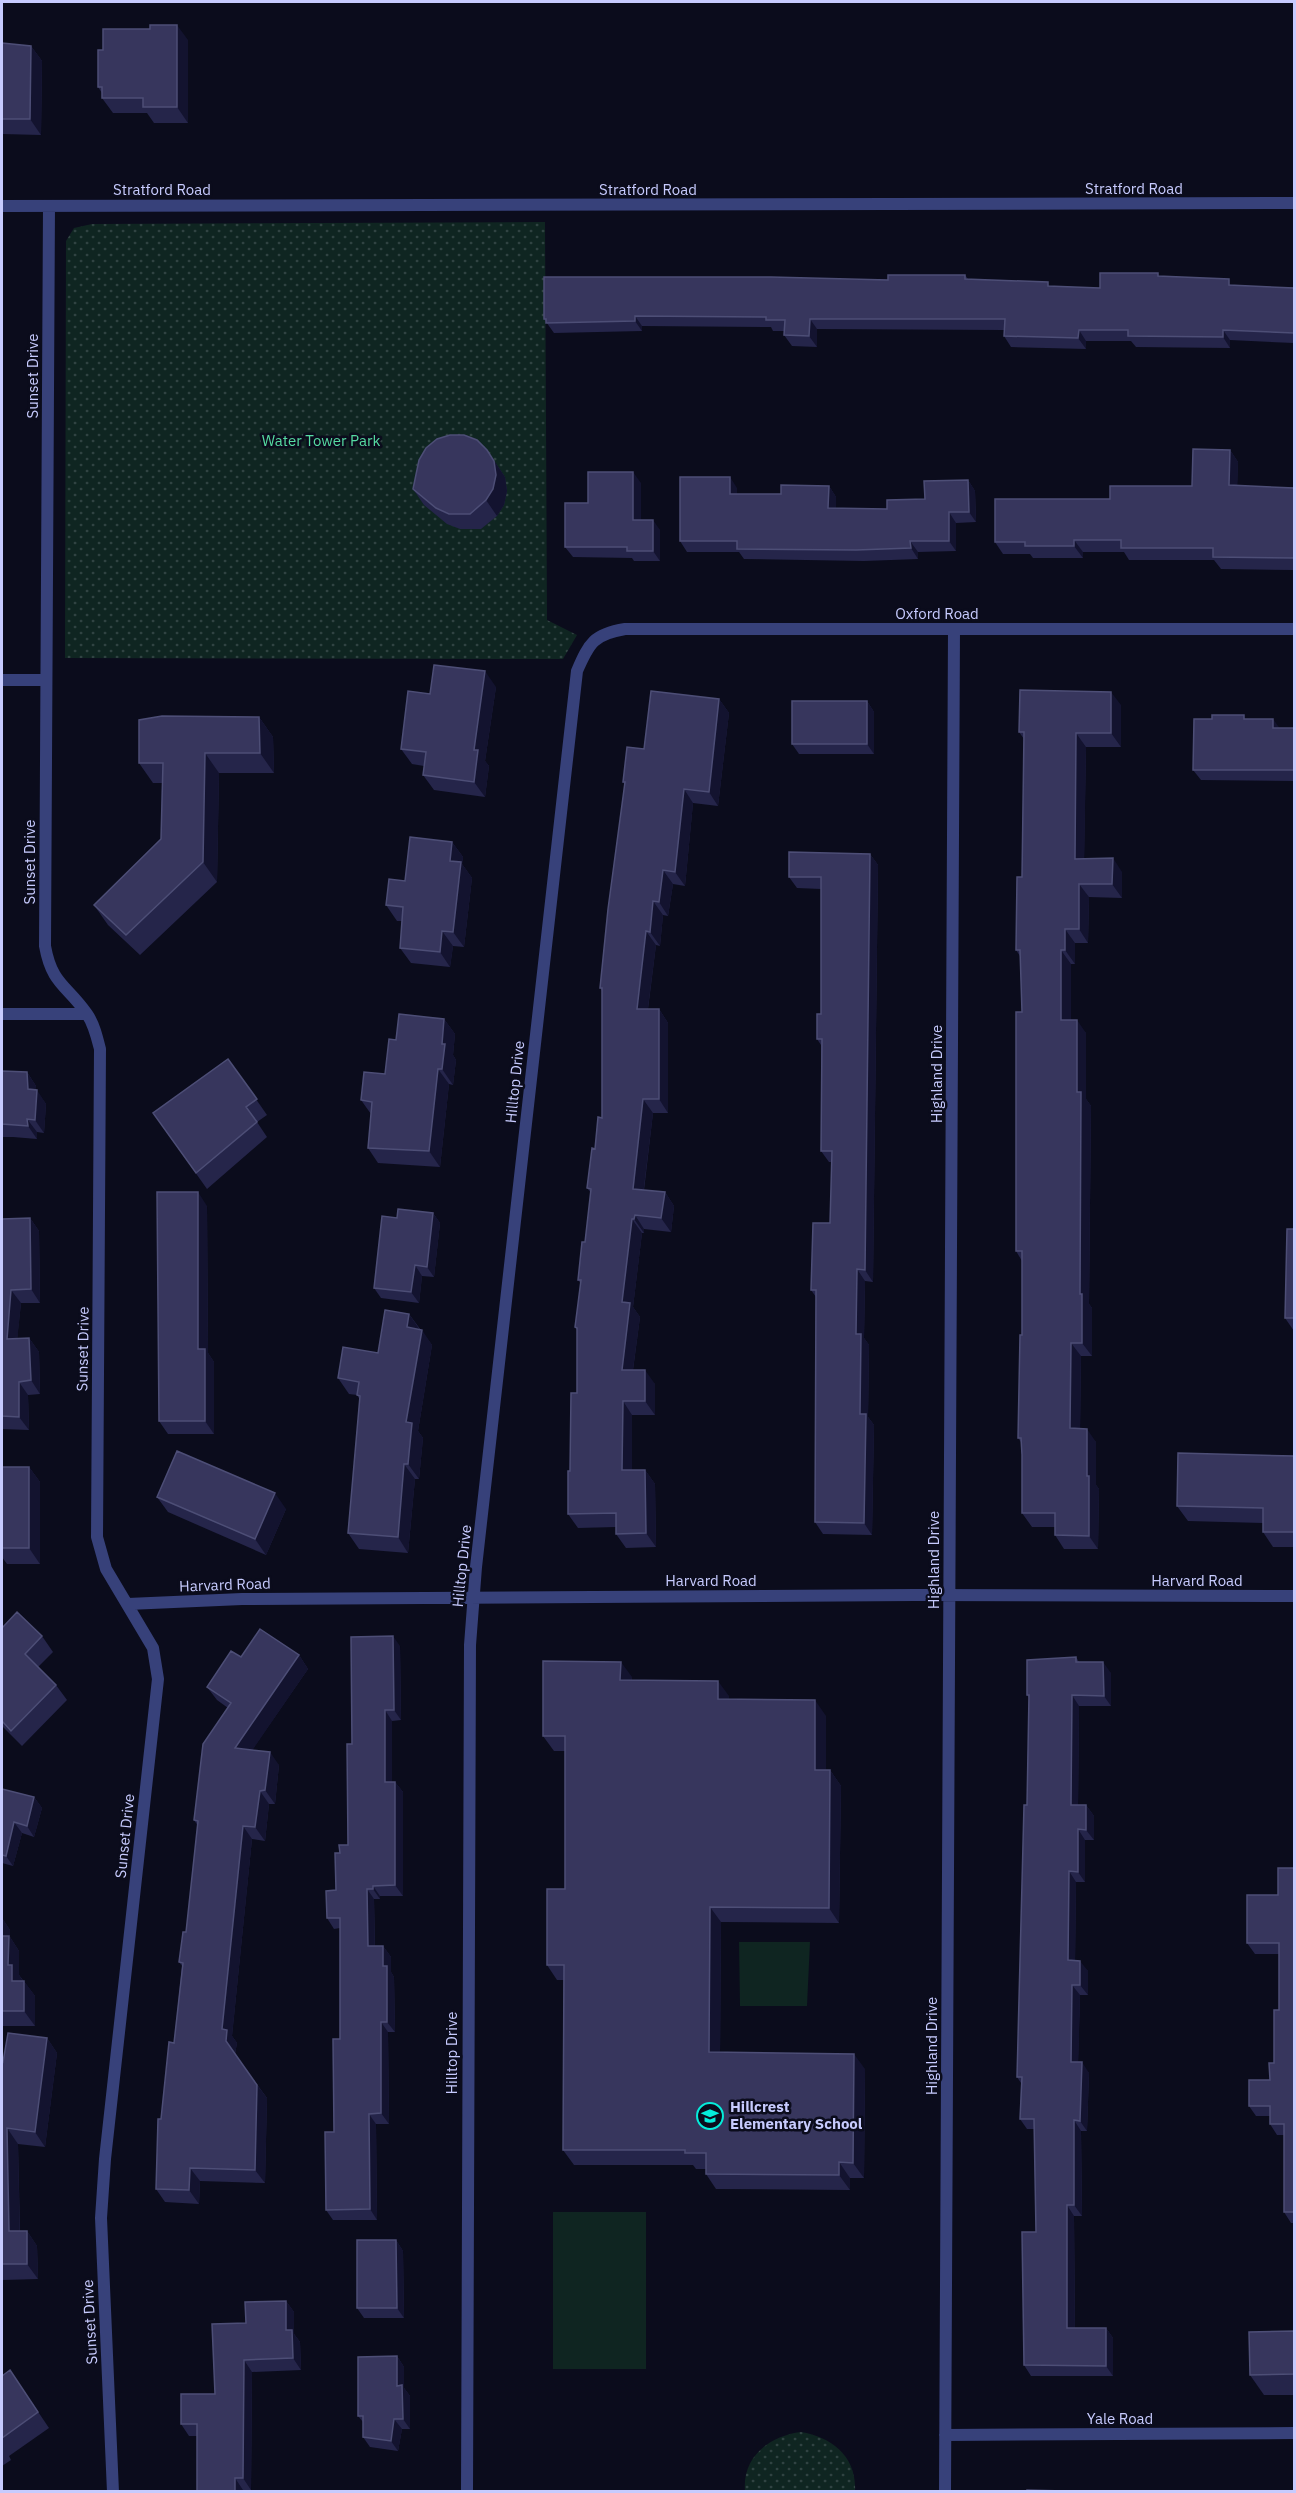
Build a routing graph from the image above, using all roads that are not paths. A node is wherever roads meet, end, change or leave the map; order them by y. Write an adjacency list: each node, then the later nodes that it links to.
1 (1294, 203): 3 (street, Stratford Road)
2 (2, 206): 3 (street, Stratford Road)
3 (49, 206): 8 (street, Sunset Drive)
4 (954, 629): 5 (street, Oxford Road); 6 (street, Oxford Road); 11 (street, Highland Drive)
5 (1294, 629)
6 (586, 650): 13 (street, Hilltop Drive)
7 (2, 680): 8 (street)
8 (46, 680): 10 (street, Sunset Drive)
9 (2, 1014): 10 (street)
10 (87, 1014): 14 (street, Sunset Drive)
11 (949, 1595): 12 (street, Harvard Road); 13 (street, Harvard Road); 16 (street, Highland Drive)
12 (1294, 1596)
13 (473, 1598): 14 (street, Harvard Road); 18 (street, Hilltop Drive)
14 (128, 1604): 17 (street, Sunset Drive)
15 (1294, 2433): 16 (street, Yale Road)
16 (945, 2435): 19 (street, Highland Drive)
17 (113, 2492)
18 (467, 2492)
19 (945, 2492)

